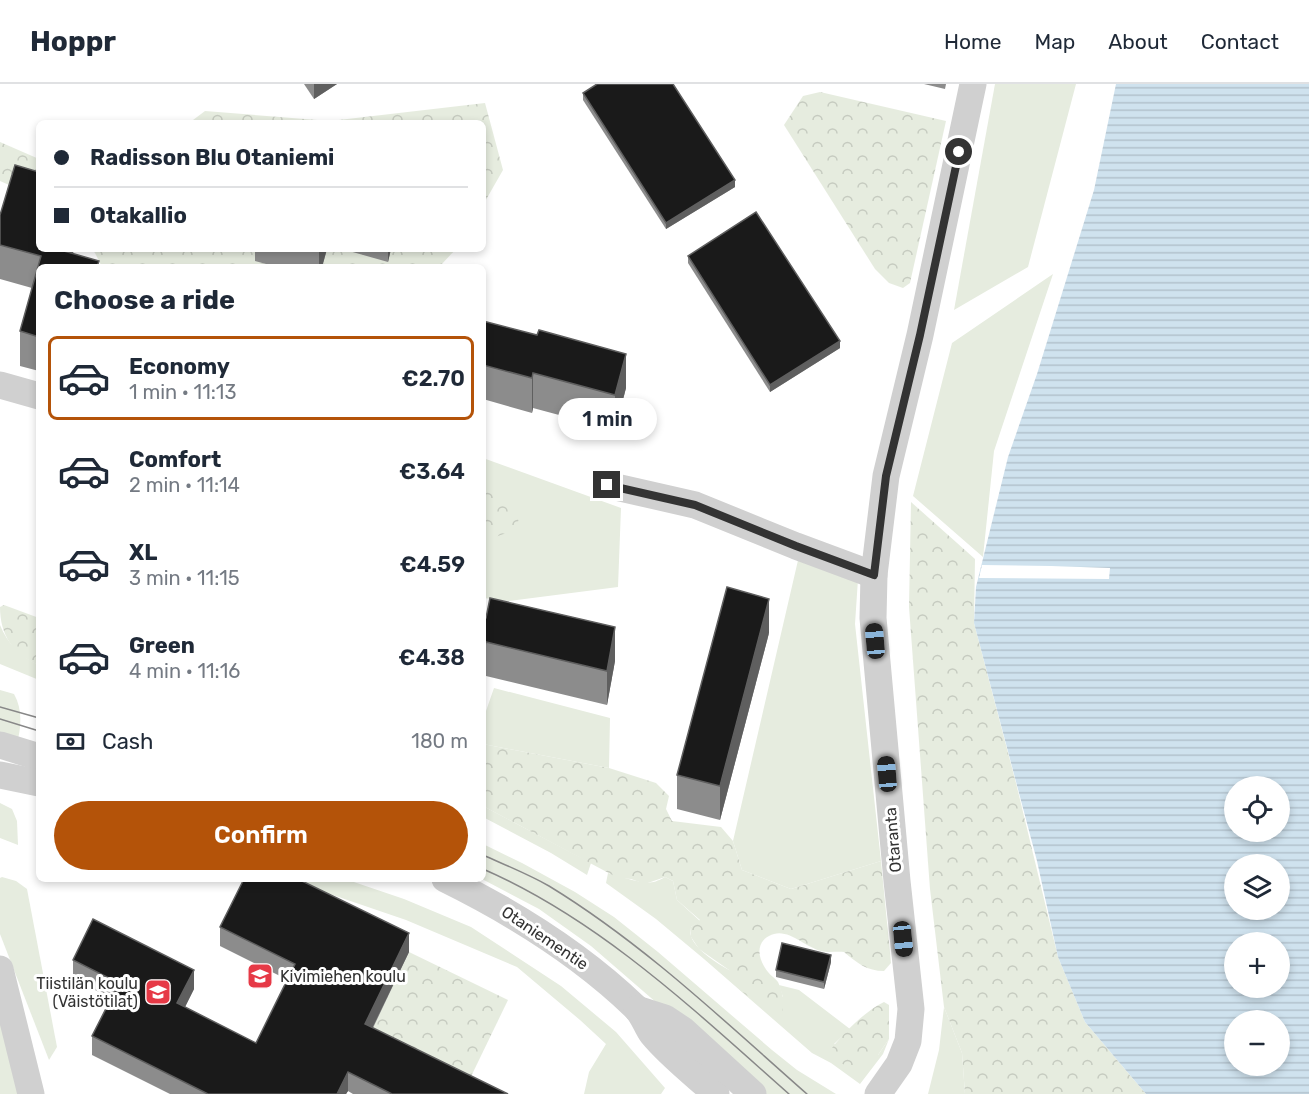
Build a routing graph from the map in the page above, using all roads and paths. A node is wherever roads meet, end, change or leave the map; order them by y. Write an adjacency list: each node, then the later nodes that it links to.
1 (973, 84): 5 (street, Otaranta)
2 (0, 385): 3 (street)
3 (36, 395)
4 (607, 485): 5 (street)
5 (874, 575): 16 (street, Otaranta)
6 (0, 745): 7 (street)
7 (36, 756)
8 (0, 775): 9 (street)
9 (36, 782)
10 (451, 882): 12 (street, Otaniementie)
11 (0, 969): 13 (street)
12 (637, 1009): 14 (street, Otaniementie); 15 (street, Otaniementie)
13 (31, 1094)
14 (716, 1094)
15 (753, 1094)
16 (878, 1094)

